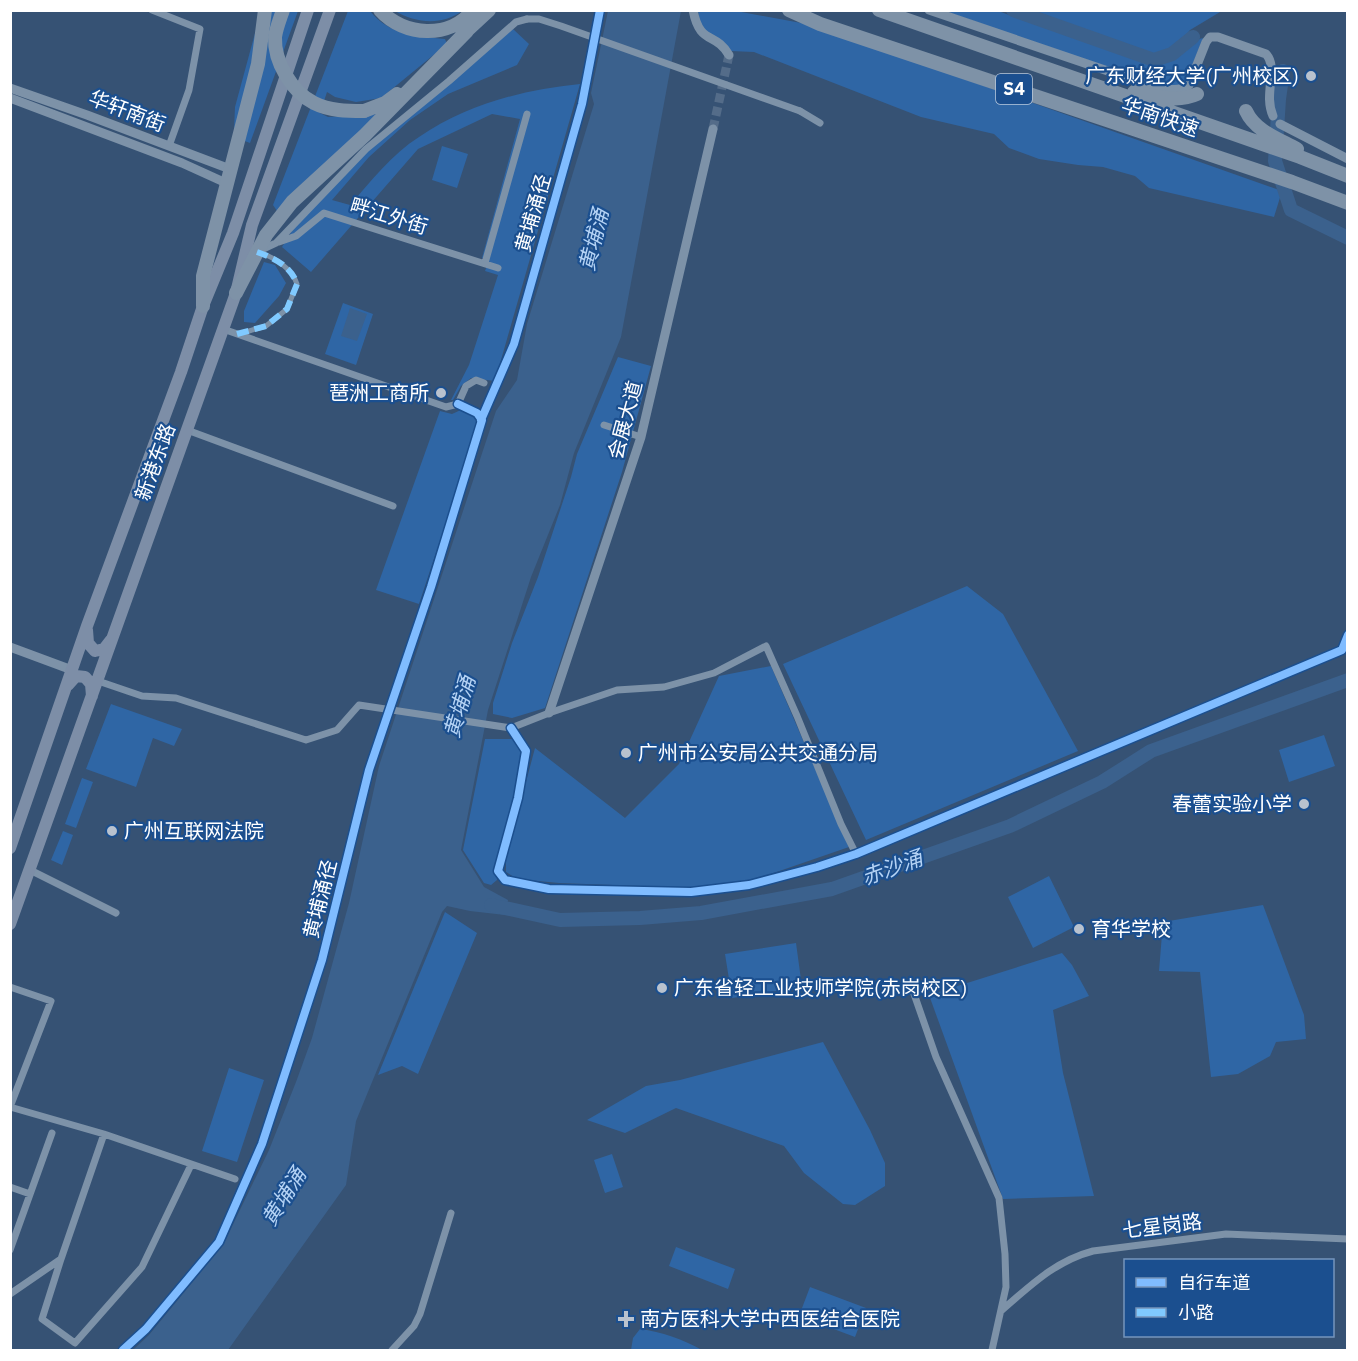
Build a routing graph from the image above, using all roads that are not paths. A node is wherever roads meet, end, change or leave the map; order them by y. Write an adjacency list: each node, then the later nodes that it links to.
1 (152, 10): 25 (street)
2 (265, 10): 28 (highway)
3 (283, 10): 13 (highway, bridge)
4 (308, 10): 37 (main road, 新港东路)
5 (330, 10): 36 (main road, 新港东路)
6 (380, 10): 7 (highway)
7 (473, 10)
8 (489, 10): 13 (highway)
9 (693, 10): 14 (street)
10 (789, 10): 31 (highway, 华南快速 / S4)
11 (879, 10): 15 (highway, 华南快速 / S4)
12 (929, 10): 21 (street)
13 (467, 31): 33 (highway)
14 (729, 55)
15 (1087, 83): 17 (highway); 26 (highway, 华南快速 / S4)
16 (10, 88): 25 (street, 华轩南街)
17 (1197, 94)
18 (10, 98): 30 (street, 华轩南街)
19 (527, 114): 34 (street)
20 (1248, 116): 26 (highway)
21 (1273, 117): 23 (street)
22 (820, 123): 32 (street, bridge)
23 (1280, 124): 27 (street)
24 (713, 129): 43 (street, 会展大道)
25 (169, 146): 28 (street, 华轩南街)
26 (1300, 154): 29 (highway, 华南快速 / S4)
27 (1347, 159)
28 (230, 169): 30 (highway)
29 (1347, 175)
30 (226, 183): 37 (highway)
31 (1347, 203)
32 (276, 243): 33 (street); 34 (street, 畔江外街)
33 (257, 252): 36 (highway); 39 (street)
34 (485, 263): 35 (street, 畔江外街)
35 (498, 267)
36 (236, 293): 38 (main road, 新港东路)
37 (203, 306): 45 (main road, 新港东路)
38 (223, 329): 39 (street); 42 (main road, 新港东路)
39 (237, 334): 40 (street)
40 (484, 383)
41 (604, 425): 43 (street)
42 (187, 430): 44 (street); 47 (main road, 新港东路)
43 (641, 437): 53 (street, 会展大道)
44 (393, 506)
45 (87, 626): 47 (main road); 49 (main road, 新港东路)
46 (1347, 635): 56 (street)
47 (114, 636): 50 (main road, 新港东路)
48 (10, 647): 49 (street)
49 (74, 664): 50 (main road); 51 (main road, 新港东路)
50 (98, 681): 52 (main road, 新港东路); 54 (street)
51 (65, 689): 52 (main road); 55 (main road, 新港东路)
52 (92, 697): 57 (main road, 新港东路)
53 (549, 713): 54 (street); 56 (street)
54 (511, 728): 56 (street)
55 (10, 848)
56 (856, 854)
57 (30, 870): 58 (street); 59 (main road, 新港东路)
58 (116, 913)
59 (10, 924)
60 (10, 987): 63 (street)
61 (913, 991): 73 (street)
62 (52, 1133): 67 (street)
63 (104, 1134): 64 (street); 71 (street)
64 (191, 1165): 65 (street); 71 (street)
65 (235, 1179)
66 (10, 1187): 67 (street)
67 (30, 1194): 70 (street)
68 (451, 1213): 74 (street)
69 (1347, 1239): 73 (street, 七星岗路)
70 (10, 1250)
71 (61, 1259): 72 (street)
72 (10, 1294)
73 (1001, 1311): 75 (street)
74 (392, 1350)
75 (992, 1350)

